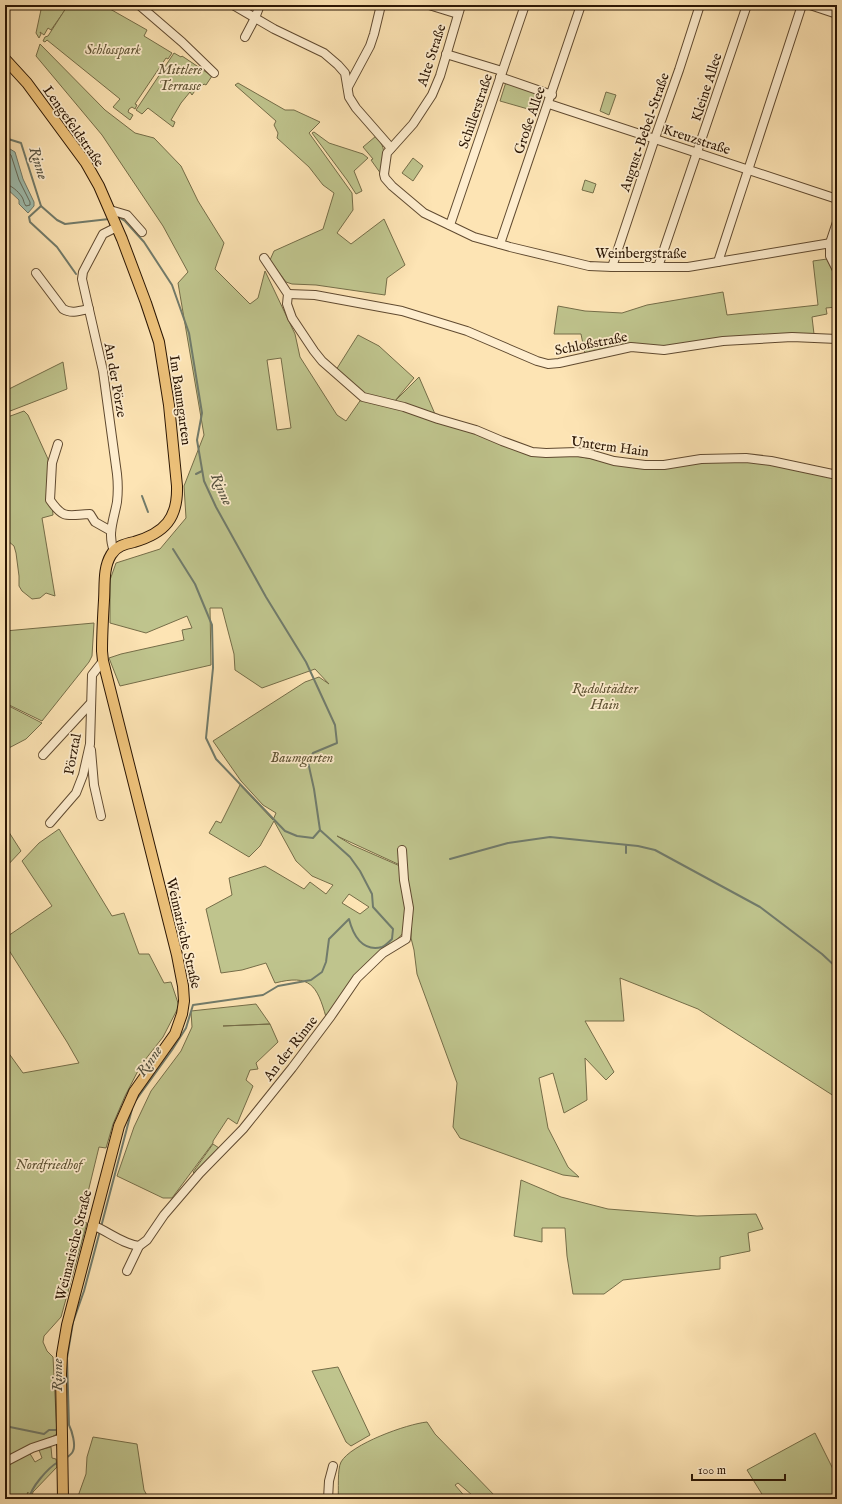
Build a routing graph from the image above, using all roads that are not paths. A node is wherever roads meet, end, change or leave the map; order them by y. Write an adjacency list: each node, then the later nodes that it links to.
1 (139, 5): 19 (street)
2 (233, 5): 15 (street)
3 (260, 5): 15 (street)
4 (381, 5): 21 (street)
5 (429, 5): 13 (street)
6 (461, 5): 13 (street, Alte Straße)
7 (525, 5): 20 (street, Schillerstraße)
8 (581, 5): 22 (street, Große Allee)
9 (700, 5): 24 (street, August-Bebel-Straße)
10 (747, 5): 26 (street, Kleine Allee)
11 (802, 5): 27 (street)
12 (810, 5): 14 (street)
13 (458, 14): 17 (street, Alte Straße)
14 (837, 14)
15 (255, 18): 16 (street); 21 (street)
16 (245, 38)
17 (446, 54): 20 (street); 25 (street, Alte Straße)
18 (5, 59): 29 (main road, Lengefeldstraße)
19 (214, 73)
20 (501, 74): 22 (street); 31 (street, Schillerstraße)
21 (348, 88): 25 (street)
22 (552, 95): 23 (street, Große Allee)
23 (549, 104): 24 (street, Kreuzstraße); 34 (street, Große Allee)
24 (655, 138): 26 (street, Kreuzstraße); 37 (street, August-Bebel-Straße)
25 (391, 148): 31 (street, Weinbergstraße)
26 (698, 153): 27 (street, Kreuzstraße); 38 (street, Kleine Allee)
27 (748, 169): 28 (street, Kreuzstraße); 36 (street)
28 (837, 199)
29 (114, 219): 32 (street); 42 (street, An der Pörze); 47 (main road, Im Baumgarten)
30 (837, 222): 33 (street)
31 (450, 225): 34 (street, Weinbergstraße)
32 (142, 232)
33 (833, 242): 36 (street, Weinbergstraße); 39 (street)
34 (500, 244): 37 (street, Weinbergstraße)
35 (264, 258): 41 (street)
36 (718, 262): 38 (street, Weinbergstraße)
37 (612, 267): 38 (street, Weinbergstraße)
38 (658, 267)
39 (837, 270)
40 (36, 273): 42 (street)
41 (288, 294): 43 (street, Schloßstraße); 45 (street, Unterm Hain)
42 (89, 309): 46 (street, An der Pörze)
43 (837, 339)
44 (58, 444): 46 (street)
45 (837, 475)
46 (110, 531): 47 (street, An der Pörze)
47 (114, 551): 48 (main road, Weimarische Straße)
48 (103, 661): 49 (street, Pörztal); 55 (main road, Weimarische Straße)
49 (90, 704): 50 (street, Pörztal); 51 (street, Pörztal)
50 (90, 744): 52 (street); 53 (street, Pörztal)
51 (43, 756)
52 (101, 816)
53 (50, 822)
54 (402, 850): 56 (street, An der Rinne)
55 (98, 1227): 56 (street); 58 (main road, Weimarische Straße)
56 (139, 1246): 57 (street, An der Rinne)
57 (127, 1271)
58 (62, 1444): 59 (street); 61 (main road, Weimarische Straße)
59 (5, 1462)
60 (333, 1466): 62 (street)
61 (63, 1499)
62 (328, 1499)

